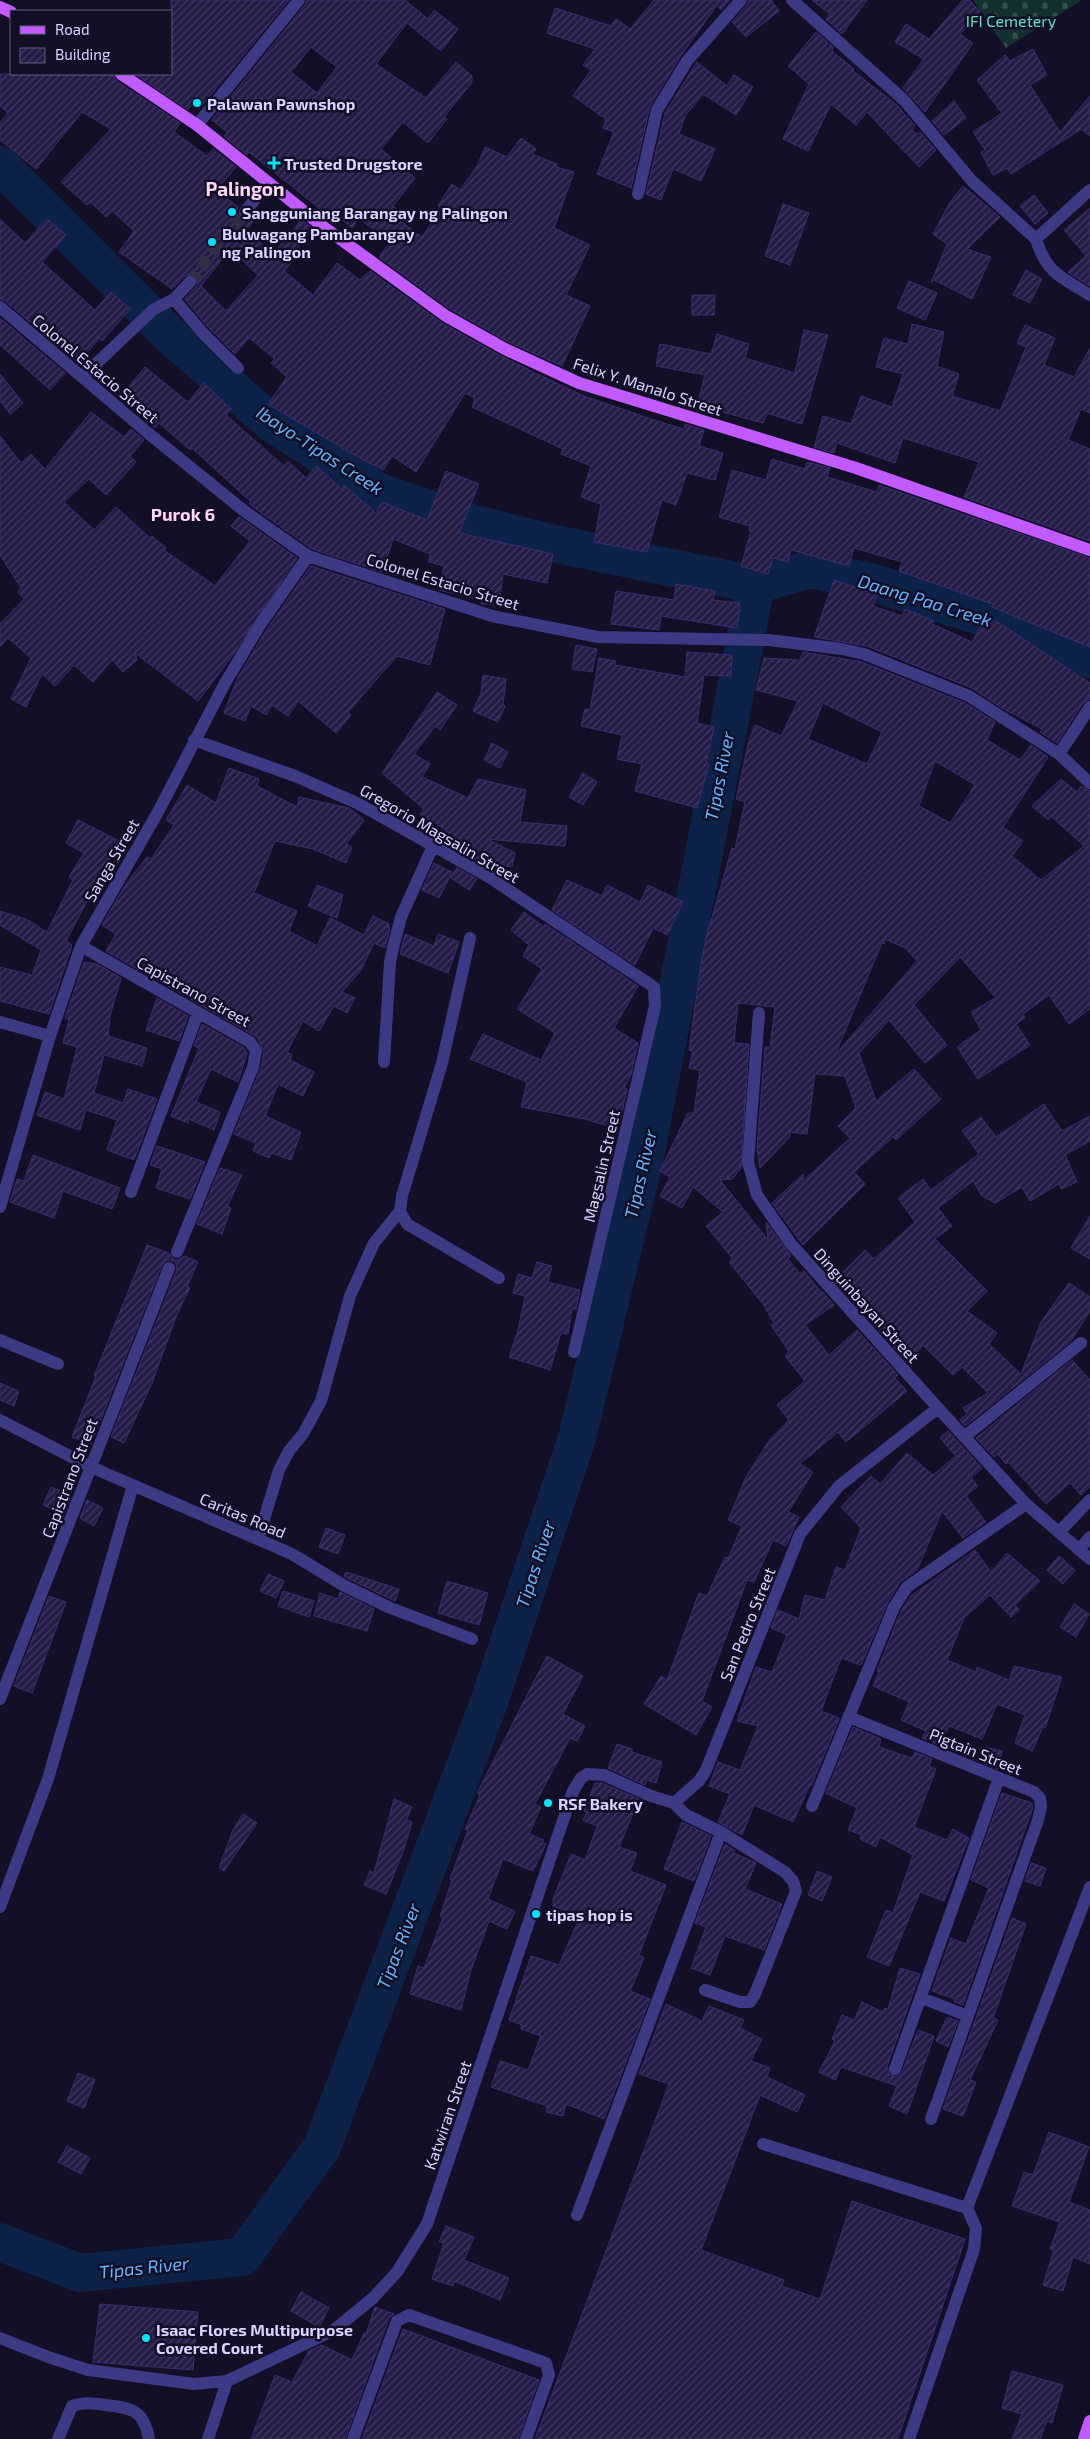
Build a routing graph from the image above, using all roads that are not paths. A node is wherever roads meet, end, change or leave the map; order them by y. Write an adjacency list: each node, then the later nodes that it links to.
1 (299, 0): 5 (street)
2 (741, 0): 8 (street)
3 (792, 0): 10 (street)
4 (122, 75): 5 (main road, Felix Y. Manalo Street)
5 (196, 125): 6 (main road, Felix Y. Manalo Street)
6 (268, 183): 9 (street); 17 (main road, Felix Y. Manalo Street)
7 (1090, 190): 10 (street)
8 (638, 194)
9 (245, 212)
10 (1036, 239): 12 (street)
11 (190, 282): 13 (street)
12 (1090, 295)
13 (174, 299): 15 (street); 16 (street)
14 (0, 307): 16 (street, Colonel Estacio Street)
15 (238, 368)
16 (82, 377): 18 (street, Colonel Estacio Street)
17 (1090, 550)
18 (308, 556): 20 (street, Sanga Street); 21 (street, Colonel Estacio Street)
19 (1090, 707): 21 (street)
20 (194, 740): 23 (street, Gregorio Magsalin Street); 25 (street, Sanga Street)
21 (1059, 754): 22 (street, Colonel Estacio Street)
22 (1090, 783)
23 (433, 846): 26 (street, Gregorio Magsalin Street); 31 (street)
24 (470, 938): 34 (street)
25 (81, 946): 27 (street, Capistrano Street); 30 (street, Sanga Street)
26 (654, 987): 40 (street, Magsalin Street)
27 (198, 1013): 32 (street); 35 (street, Capistrano Street)
28 (758, 1013): 42 (street, Dinguinbayan Street)
29 (0, 1022): 30 (street)
30 (50, 1036): 33 (street, Sanga Street)
31 (384, 1062)
32 (131, 1192)
33 (0, 1207)
34 (400, 1212): 37 (street); 51 (street)
35 (178, 1252)
36 (169, 1268): 45 (street, Capistrano Street)
37 (499, 1278)
38 (0, 1340): 41 (street)
39 (1081, 1344): 44 (street)
40 (574, 1352)
41 (58, 1364)
42 (938, 1408): 44 (street, Dinguinbayan Street); 58 (street, San Pedro Street)
43 (0, 1420): 45 (street, Caritas Road)
44 (964, 1437): 48 (street, Dinguinbayan Street)
45 (91, 1467): 46 (street, Caritas Road); 55 (street, Capistrano Street)
46 (133, 1485): 51 (street, Caritas Road); 62 (street)
47 (1090, 1500): 49 (street)
48 (1026, 1504): 49 (street, Dinguinbayan Street); 56 (street)
49 (1059, 1532): 52 (street, Dinguinbayan Street)
50 (1090, 1537): 52 (street)
51 (258, 1539): 54 (street, Caritas Road)
52 (1079, 1550): 53 (street, Dinguinbayan Street)
53 (1090, 1559)
54 (472, 1639)
55 (0, 1699)
56 (849, 1717): 57 (street, Pigtain Street); 59 (street)
57 (999, 1778): 64 (street); 65 (street, Pigtain Street)
58 (674, 1803): 60 (street); 72 (street, Katwiran Street)
59 (812, 1806)
60 (721, 1832): 63 (street); 70 (street)
61 (1090, 1887): 69 (street)
62 (0, 1907)
63 (705, 1990)
64 (922, 1998): 65 (street); 66 (street)
65 (968, 2016): 67 (street, Pigtain Street)
66 (895, 2069)
67 (931, 2119)
68 (763, 2144): 69 (street)
69 (966, 2208): 79 (street)
70 (577, 2215)
71 (0, 2338): 72 (street, Katwiran Street)
72 (227, 2381): 76 (street)
73 (1090, 2421): 80 (main road)
74 (58, 2439): 75 (street)
75 (148, 2439)
76 (208, 2439)
77 (353, 2439): 78 (street)
78 (526, 2439)
79 (909, 2439)
80 (1084, 2439)

